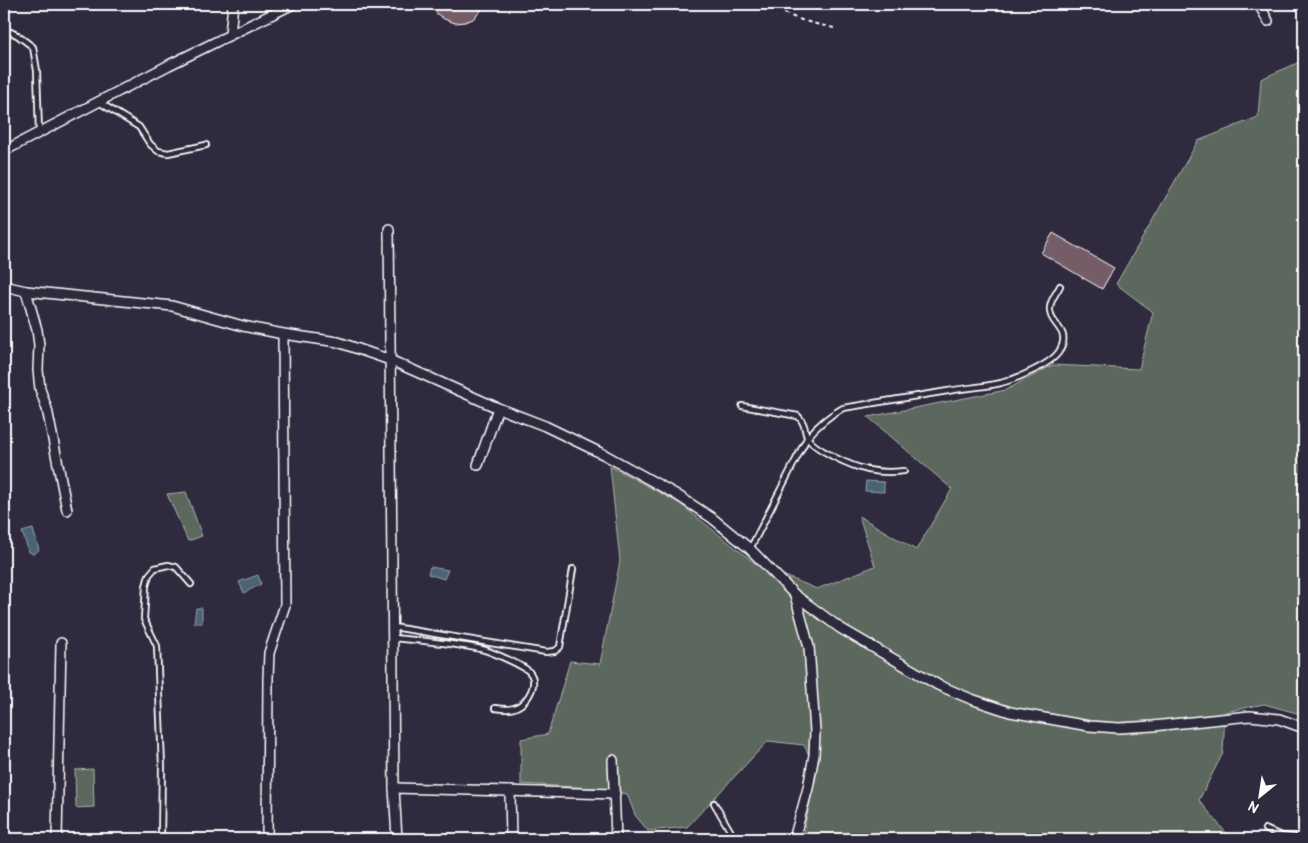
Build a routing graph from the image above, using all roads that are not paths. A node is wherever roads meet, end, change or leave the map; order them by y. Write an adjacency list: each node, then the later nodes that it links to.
1 (233, 4): 6 (street)
2 (293, 4): 6 (street)
3 (1259, 4): 4 (street)
4 (1268, 21)
5 (4, 29): 8 (lane)
6 (230, 35): 7 (street)
7 (99, 102): 8 (street); 9 (lane)
8 (39, 134): 10 (street)
9 (206, 145)
10 (4, 151)
11 (389, 229): 16 (street)
12 (4, 286): 14 (street)
13 (1060, 286): 19 (lane)
14 (26, 291): 15 (street); 22 (street)
15 (283, 334): 16 (street); 41 (street)
16 (390, 360): 18 (street); 27 (street)
17 (742, 406): 19 (lane)
18 (498, 408): 20 (street); 23 (street)
19 (807, 438): 21 (lane); 23 (lane)
20 (478, 465)
21 (904, 472)
22 (66, 510)
23 (750, 549): 26 (street)
24 (573, 569): 27 (lane)
25 (191, 584): 40 (lane)
26 (795, 595): 31 (street); 46 (street)
27 (393, 627): 28 (street)
28 (393, 638): 30 (lane); 33 (street)
29 (61, 643): 39 (street)
30 (495, 708)
31 (1304, 728)
32 (613, 760): 35 (street)
33 (394, 788): 34 (street); 42 (street)
34 (510, 791): 35 (street); 43 (street)
35 (615, 794): 44 (street)
36 (714, 803): 45 (lane)
37 (1265, 829): 38 (lane)
38 (1304, 838)
39 (57, 839)
40 (161, 839)
41 (267, 839)
42 (397, 839)
43 (511, 839)
44 (616, 839)
45 (735, 839)
46 (794, 839)

